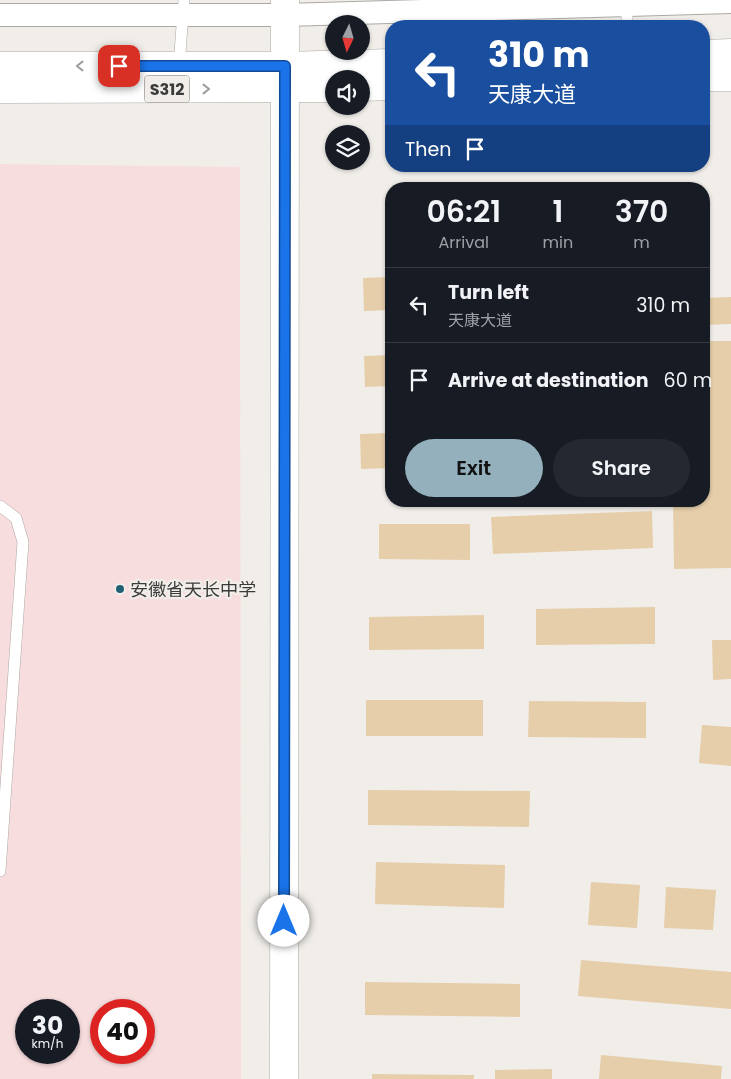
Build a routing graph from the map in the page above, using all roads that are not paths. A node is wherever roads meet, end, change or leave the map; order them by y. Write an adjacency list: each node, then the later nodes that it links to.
1 (184, 0): 11 (lane)
2 (627, 0): 6 (lane)
3 (731, 2): 4 (street)
4 (285, 7): 5 (street); 13 (street)
5 (0, 15)
6 (627, 20)
7 (710, 54): 8 (street)
8 (731, 54)
9 (385, 64): 13 (street)
10 (0, 66): 11 (street, one-way to 10)
11 (179, 66): 13 (street)
12 (731, 76): 14 (street)
13 (285, 77): 15 (street, S312); 18 (street, S312, one-way to 13); 21 (street)
14 (710, 77)
15 (325, 86)
16 (385, 86): 17 (street)
17 (370, 87)
18 (0, 89)
19 (0, 506): 20 (lane)
20 (0, 871)
21 (284, 1079)

